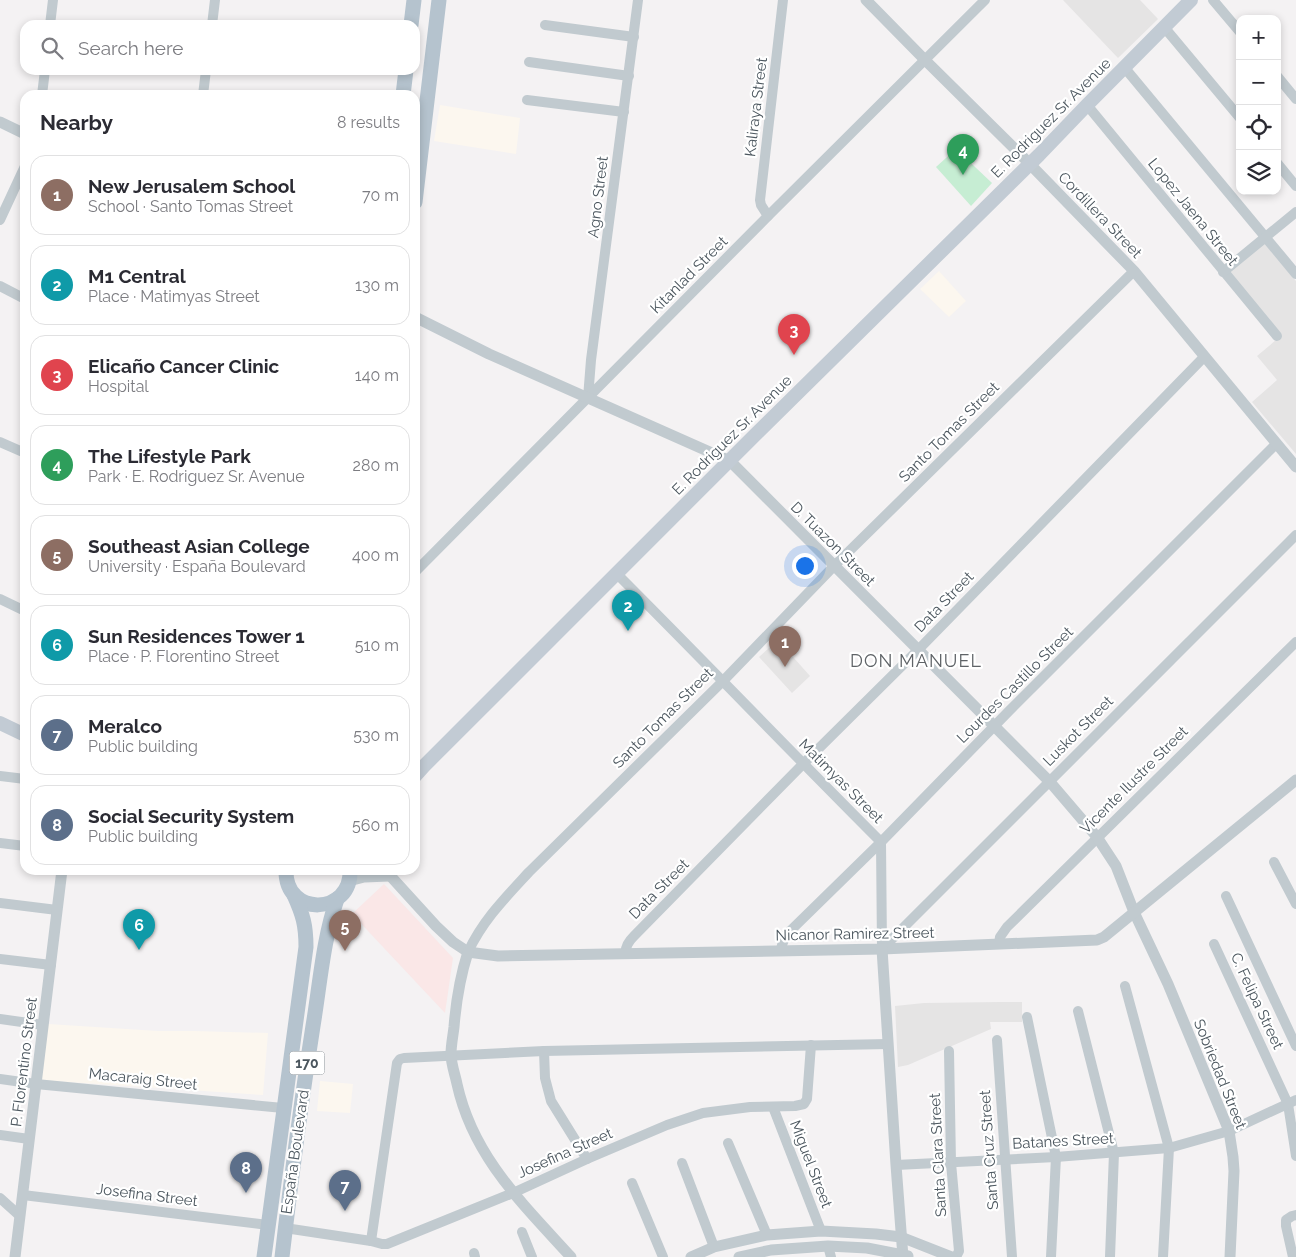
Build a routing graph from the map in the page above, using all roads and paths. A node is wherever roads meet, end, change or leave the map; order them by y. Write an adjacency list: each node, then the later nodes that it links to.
1 (53, 0): 11 (street)
2 (215, 0): 12 (street)
3 (414, 0): 13 (main road)
4 (439, 0): 36 (main road)
5 (638, 0): 17 (street, Agno Street)
6 (783, 0): 42 (street, Kaliraya Street)
7 (866, 0): 18 (street, Cordillera Street)
8 (986, 0): 18 (street, Kitanlad Street)
9 (1191, 0): 15 (main road, E. Rodriguez Sr. Avenue)
10 (1213, 0): 16 (street)
11 (51, 20)
12 (213, 20)
13 (412, 20)
14 (545, 25): 17 (street)
15 (1164, 27): 20 (main road, E. Rodriguez Sr. Avenue); 33 (street)
16 (1236, 27)
17 (634, 37): 24 (street, Agno Street)
18 (925, 60): 37 (street, Cordillera Street); 42 (street, Kitanlad Street)
19 (529, 62): 24 (street)
20 (1124, 67): 31 (main road, E. Rodriguez Sr. Avenue); 44 (street)
21 (44, 75): 26 (street)
22 (205, 75): 27 (street)
23 (405, 75): 28 (main road)
24 (629, 76): 32 (street, Agno Street)
25 (1281, 81): 29 (street)
26 (43, 90)
27 (204, 90)
28 (404, 90)
29 (1296, 98)
30 (527, 100): 32 (street)
31 (1086, 105): 37 (main road, E. Rodriguez Sr. Avenue); 46 (street, Lopez Jaena Street)
32 (624, 112): 53 (street, Agno Street)
33 (1236, 113)
34 (0, 122): 35 (street)
35 (20, 132)
36 (420, 160)
37 (1029, 164): 45 (street, Cordillera Street); 57 (main road, E. Rodriguez Sr. Avenue)
38 (1281, 168): 40 (street)
39 (20, 177): 43 (street)
40 (1296, 186)
41 (1296, 212): 44 (street)
42 (768, 216): 53 (street, Kitanlad Street)
43 (0, 220)
44 (1266, 236): 46 (street); 47 (street)
45 (1134, 271): 52 (street, Cordillera Street); 60 (street, Santo Tomas Street)
46 (1222, 272): 51 (street, Lopez Jaena Street)
47 (1296, 274)
48 (0, 286): 49 (street)
49 (20, 296)
50 (420, 319): 53 (street, D. Tuazon Street)
51 (1277, 336)
52 (1204, 356): 55 (street, Cordillera Street); 66 (street, Data Street)
53 (588, 398): 57 (street, D. Tuazon Street); 61 (street, Kitanlad Street)
54 (0, 442): 56 (street)
55 (1276, 444): 58 (street, Cordillera Street); 69 (street, Lourdes Castillo Street)
56 (20, 452)
57 (730, 461): 60 (street, D. Tuazon Street); 62 (main road, E. Rodriguez Sr. Avenue)
58 (1296, 467)
59 (1296, 535): 76 (street, Luskot Street)
60 (834, 566): 66 (street, D. Tuazon Street); 67 (street, Santo Tomas Street)
61 (420, 567)
62 (616, 573): 67 (street, Matimyas Street); 72 (main road, E. Rodriguez Sr. Avenue)
63 (0, 599): 64 (street)
64 (20, 609)
65 (1296, 642): 77 (street, Vicente Ilustre Street)
66 (918, 650): 69 (street, D. Tuazon Street); 71 (street, Data Street)
67 (723, 680): 71 (street, Matimyas Street); 99 (street, Santo Tomas Street)
68 (0, 723): 70 (main road)
69 (994, 726): 76 (street, D. Tuazon Street); 78 (street, Lourdes Castillo Street)
70 (20, 733)
71 (802, 764): 78 (street, Matimyas Street); 100 (street, Data Street)
72 (420, 772)
73 (0, 776): 74 (street)
74 (20, 778)
75 (1296, 780): 94 (street, Nicanor Ramirez Street)
76 (1050, 782): 77 (street, D. Tuazon Street); 97 (street, Luskot Street)
77 (1097, 837): 94 (street, D. Tuazon Street); 95 (street, Vicente Ilustre Street)
78 (881, 842): 97 (street, Matimyas Street); 98 (street, Lourdes Castillo Street)
79 (0, 843): 80 (street)
80 (20, 845)
81 (1274, 862): 92 (street)
82 (61, 875): 93 (street, P. Florentino Street)
83 (285, 875): 88 (main road, 170)
84 (350, 875): 90 (main road, 170)
85 (356, 875): 86 (street, Nicanor Ramirez Street)
86 (378, 875)
87 (389, 875): 99 (street, Nicanor Ramirez Street)
88 (294, 895): 90 (main road); 119 (main road, España Boulevard / 170)
89 (1226, 896): 111 (street)
90 (337, 899): 140 (main road, España Boulevard / 170)
91 (0, 903): 93 (street)
92 (1296, 904)
93 (57, 910): 102 (street, P. Florentino Street)
94 (1134, 912): 95 (street, Nicanor Ramirez Street); 120 (street, Sobriedad Street)
95 (999, 944): 97 (street, Nicanor Ramirez Street)
96 (1214, 944): 117 (street, C. Felipa Street)
97 (882, 949): 98 (street, Nicanor Ramirez Street); 109 (street, Matimyas Street)
98 (781, 950): 100 (street, Nicanor Ramirez Street)
99 (468, 952): 100 (street, Nicanor Ramirez Street); 114 (street, Santo Tomas Street)
100 (625, 954)
101 (0, 959): 102 (street)
102 (50, 965): 107 (street, P. Florentino Street)
103 (1125, 986): 124 (street)
104 (1078, 1011): 125 (street)
105 (1027, 1017): 127 (street)
106 (0, 1019): 107 (street)
107 (43, 1025): 116 (street, P. Florentino Street)
108 (997, 1040): 129 (street, Santa Cruz Street)
109 (888, 1044): 110 (street); 132 (street, Matimyas Street)
110 (811, 1045): 112 (street); 118 (street, Josefina Street)
111 (1296, 1046)
112 (544, 1051): 114 (street); 128 (street)
113 (948, 1051): 131 (street, Santa Clara Street)
114 (451, 1055): 134 (street, Santo Tomas Street); 145 (street)
115 (0, 1079): 116 (street, Macaraig Street)
116 (36, 1084): 119 (street, Macaraig Street); 122 (street, P. Florentino Street)
117 (1292, 1102): 120 (street, Batanes Street); 126 (street, C. Felipa Street)
118 (773, 1107): 128 (street, Josefina Street); 141 (street, Miguel Street)
119 (283, 1108): 139 (main road, España Boulevard / 170)
120 (1229, 1131): 124 (street, Batanes Street); 164 (street, Sobriedad Street)
121 (0, 1135): 122 (street)
122 (29, 1139): 135 (street, P. Florentino Street)
123 (728, 1143): 143 (street)
124 (1169, 1148): 125 (street, Batanes Street); 163 (street)
125 (1114, 1153): 127 (street, Batanes Street); 162 (street)
126 (1296, 1156)
127 (1056, 1157): 129 (street, Batanes Street); 161 (street)
128 (587, 1159): 134 (street, Josefina Street)
129 (1005, 1159): 131 (street, Batanes Street); 160 (street, Santa Cruz Street)
130 (682, 1163): 146 (street)
131 (952, 1163): 132 (street, Batanes Street); 159 (street, Santa Clara Street)
132 (896, 1165): 144 (street, Matimyas Street)
133 (632, 1183): 155 (street)
134 (513, 1193): 145 (street, Josefina Street); 154 (street, Santo Tomas Street)
135 (22, 1195): 138 (street, P. Florentino Street); 139 (street, Josefina Street)
136 (0, 1198): 138 (street)
137 (1296, 1215): 165 (street)
138 (20, 1216): 150 (street, P. Florentino Street)
139 (268, 1225): 151 (main road, España Boulevard / 170)
140 (285, 1228): 145 (street, Josefina Street); 152 (main road, España Boulevard / 170)
141 (821, 1231): 143 (street); 144 (street)
142 (522, 1232): 153 (street)
143 (767, 1235): 146 (street)
144 (901, 1237): 149 (street, Matimyas Street); 158 (street)
145 (371, 1241)
146 (714, 1247): 156 (street)
147 (829, 1252): 148 (street); 149 (street)
148 (772, 1253): 157 (street)
149 (905, 1256)
150 (15, 1257)
151 (264, 1257)
152 (282, 1257)
153 (532, 1257)
154 (571, 1257)
155 (663, 1257)
156 (691, 1257)
157 (739, 1257)
158 (952, 1257)
159 (956, 1257)
160 (1012, 1257)
161 (1051, 1257)
162 (1110, 1257)
163 (1163, 1257)
164 (1230, 1257)
165 (1293, 1257)

